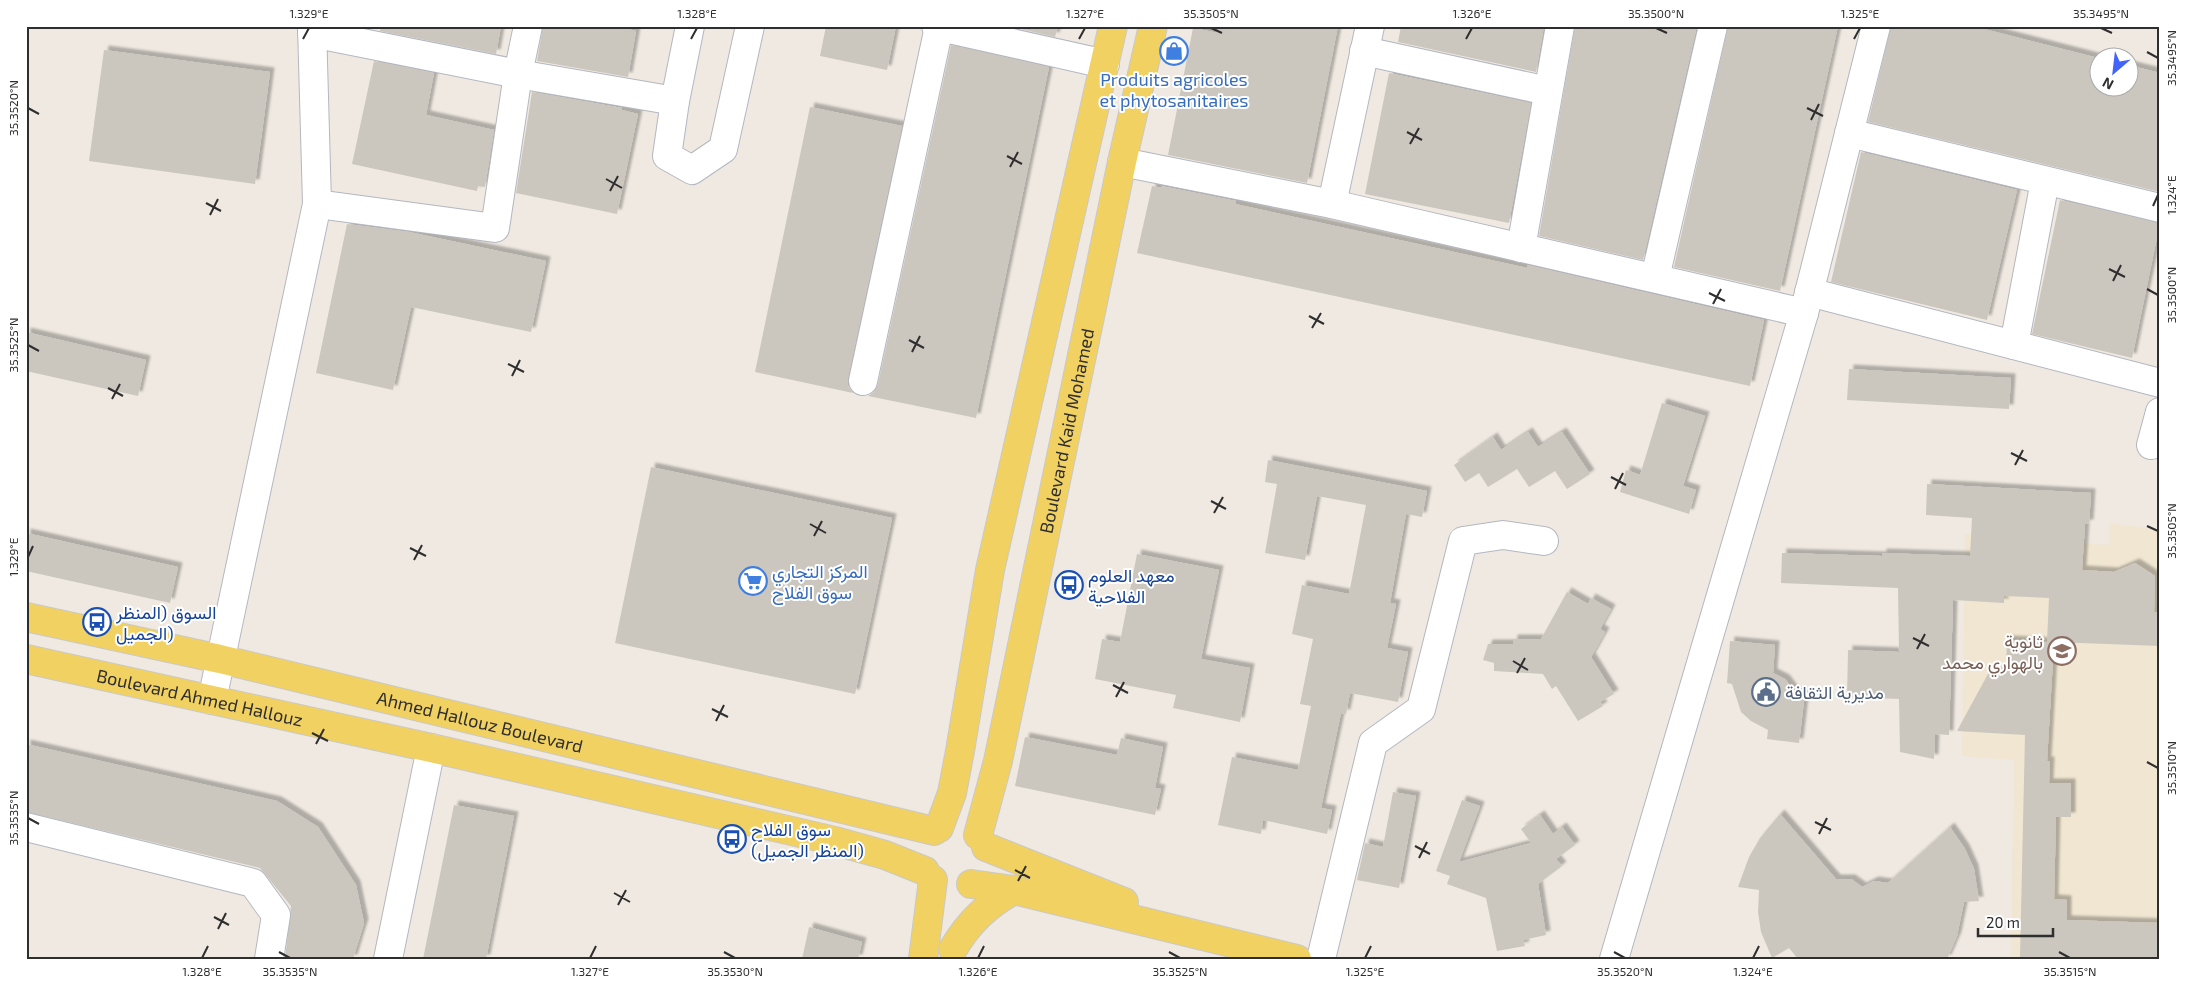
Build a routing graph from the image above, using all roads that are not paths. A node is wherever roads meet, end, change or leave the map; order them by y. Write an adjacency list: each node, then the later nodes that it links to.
1 (528, 26): 13 (street)
2 (690, 26): 15 (street)
3 (750, 26): 15 (street)
4 (1113, 26): 12 (main road)
5 (1153, 26): 17 (main road, Boulevard Kaid Mohamed)
6 (1560, 26): 14 (street)
7 (1714, 26): 23 (street)
8 (1876, 26): 16 (street)
9 (938, 27): 12 (street); 26 (street)
10 (312, 30): 13 (street); 19 (street)
11 (1367, 39): 14 (street); 20 (street)
12 (1105, 64): 37 (main road)
13 (518, 74): 15 (street); 19 (street)
14 (1548, 91): 22 (street)
15 (675, 101)
16 (1849, 133): 18 (street); 24 (street)
17 (1122, 162): 20 (street); 38 (main road, Boulevard Kaid Mohamed)
18 (2045, 181): 21 (street); 25 (street)
19 (317, 204): 33 (street)
20 (1332, 204): 22 (street)
21 (2160, 208)
22 (1521, 248): 23 (street)
23 (1654, 278): 24 (street)
24 (1807, 303): 25 (street); 49 (street)
25 (2014, 345): 27 (street)
26 (863, 381)
27 (2160, 383)
28 (2160, 412): 29 (street)
29 (2151, 445)
30 (1544, 541): 48 (street)
31 (26, 617): 33 (main road, Ahmed Hallouz Boulevard)
32 (26, 659): 34 (main road, Boulevard Ahmed Hallouz)
33 (220, 659): 34 (street); 37 (main road, Ahmed Hallouz Boulevard)
34 (212, 700): 35 (main road, Boulevard Ahmed Hallouz)
35 (431, 748): 39 (main road, Ahmed Hallouz Boulevard); 45 (street)
36 (26, 827): 44 (street)
37 (937, 830): 38 (main road); 39 (main road)
38 (982, 841): 40 (main road); 42 (main road)
39 (929, 876): 40 (main road); 46 (main road)
40 (967, 885): 41 (main road); 43 (main road)
41 (1014, 890): 42 (main road); 43 (main road)
42 (1220, 939): 47 (main road)
43 (952, 954)
44 (269, 959)
45 (388, 959)
46 (923, 959)
47 (1297, 959)
48 (1321, 959)
49 (1614, 959)

